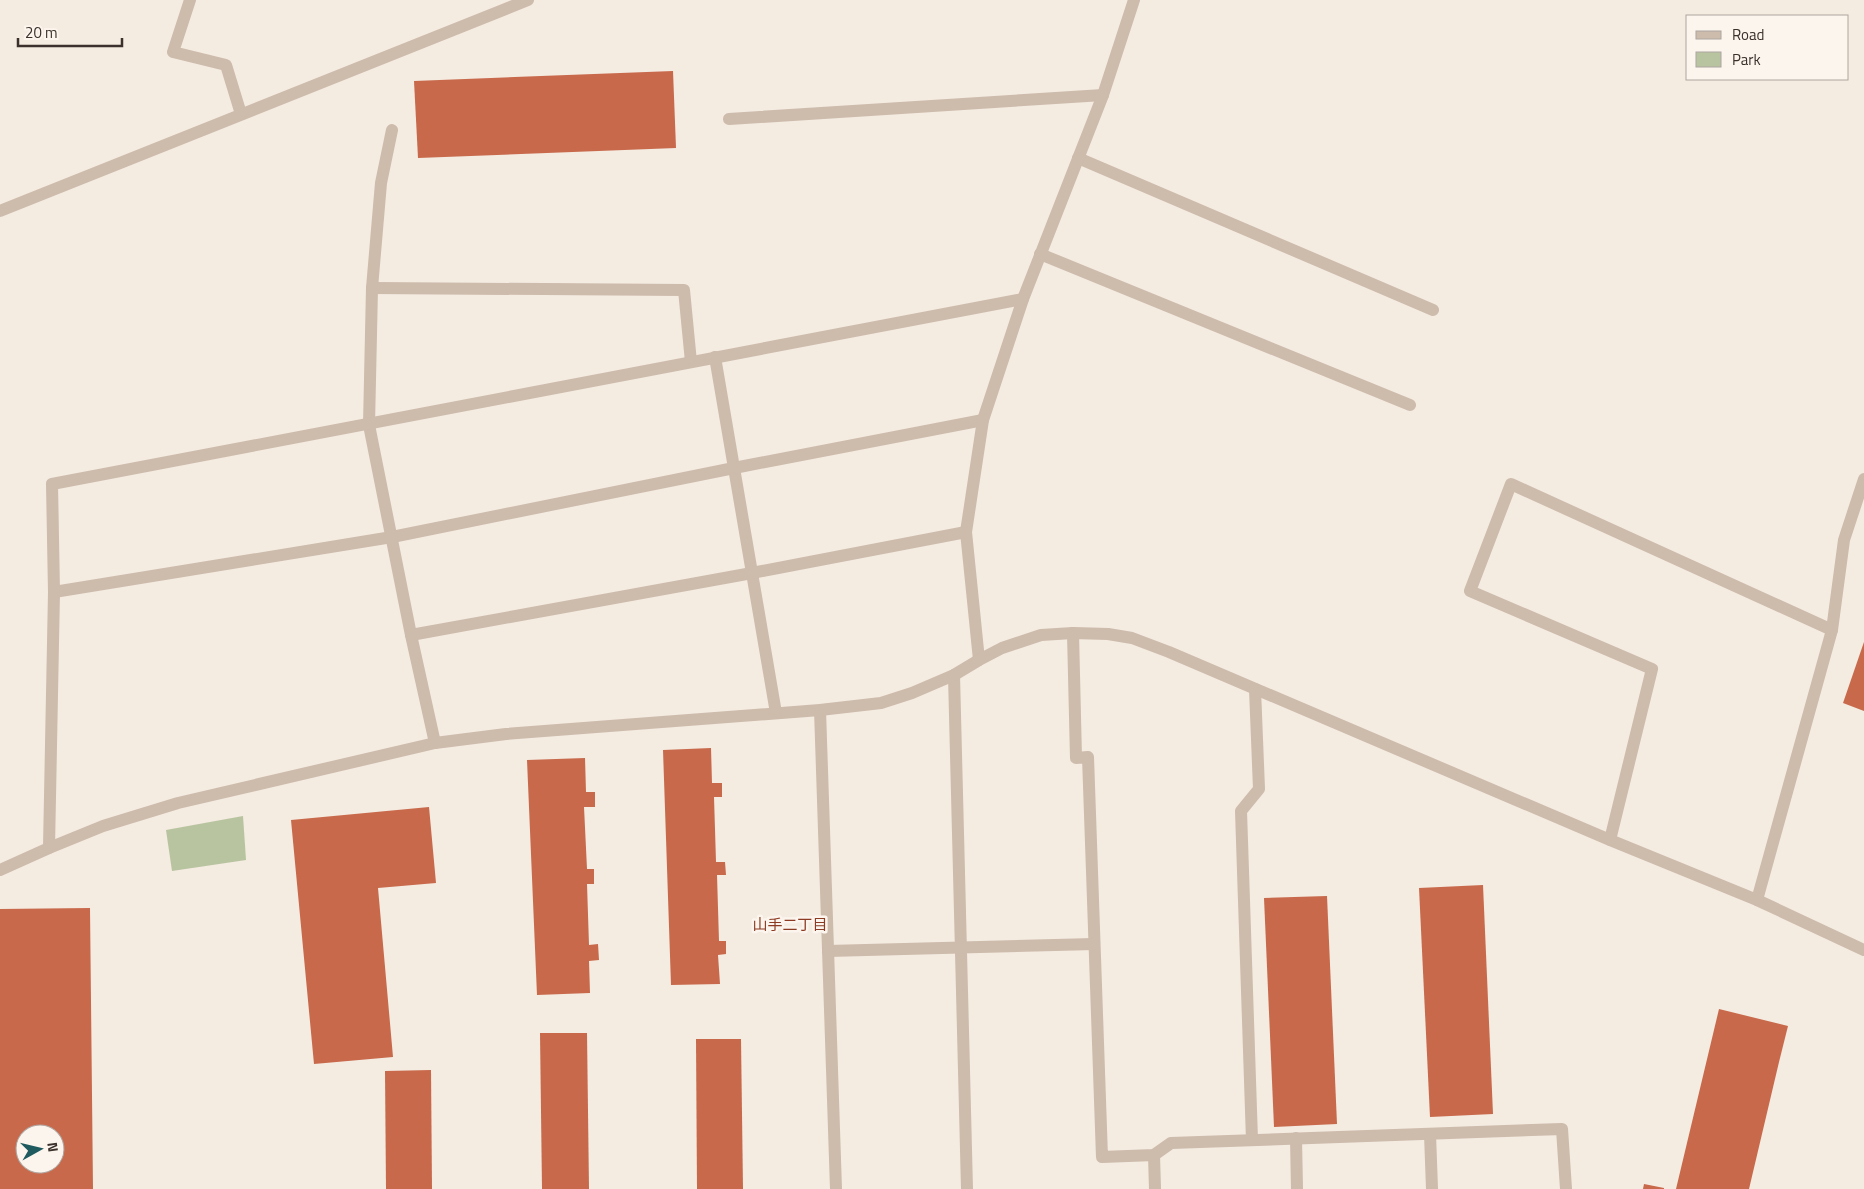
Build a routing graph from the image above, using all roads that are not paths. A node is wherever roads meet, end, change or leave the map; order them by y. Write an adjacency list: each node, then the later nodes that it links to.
1 (190, 0): 5 (street)
2 (528, 0): 5 (street)
3 (1134, 0): 4 (street)
4 (1102, 95): 6 (street); 8 (street)
5 (241, 114): 9 (street)
6 (729, 119)
7 (392, 130): 11 (street)
8 (1078, 158): 10 (street); 13 (street)
9 (0, 211)
10 (1040, 254): 12 (street); 16 (street)
11 (372, 288): 15 (street); 18 (street)
12 (1023, 299): 14 (street); 17 (street)
13 (1433, 310)
14 (715, 357): 15 (street); 19 (street)
15 (691, 362): 18 (street)
16 (1410, 405)
17 (983, 420): 19 (street); 21 (street)
18 (369, 425): 22 (street); 24 (street)
19 (734, 468): 22 (street); 23 (street)
20 (1864, 479): 25 (street)
21 (966, 532): 23 (street); 28 (street)
22 (392, 537): 24 (street); 27 (street)
23 (752, 573): 27 (street); 32 (street)
24 (54, 592): 35 (street)
25 (1832, 630): 34 (street); 37 (street)
26 (1073, 632): 28 (street); 30 (street); 38 (street)
27 (411, 635): 33 (street)
28 (979, 660): 29 (street)
29 (954, 675): 31 (street); 39 (street)
30 (1255, 689): 34 (street); 44 (street)
31 (820, 710): 32 (street); 41 (street)
32 (776, 713): 33 (street)
33 (435, 744): 35 (street)
34 (1610, 840): 37 (street)
35 (49, 848): 36 (street)
36 (0, 870)
37 (1757, 900): 40 (street)
38 (1094, 944): 39 (street); 45 (street)
39 (961, 949): 41 (street); 47 (street)
40 (1864, 950)
41 (828, 952): 46 (street)
42 (1430, 1134): 43 (street); 50 (street); 51 (street)
43 (1296, 1138): 44 (street); 49 (street)
44 (1252, 1140): 45 (street)
45 (1154, 1155): 48 (street)
46 (836, 1189)
47 (967, 1189)
48 (1155, 1189)
49 (1297, 1189)
50 (1432, 1189)
51 (1566, 1189)

